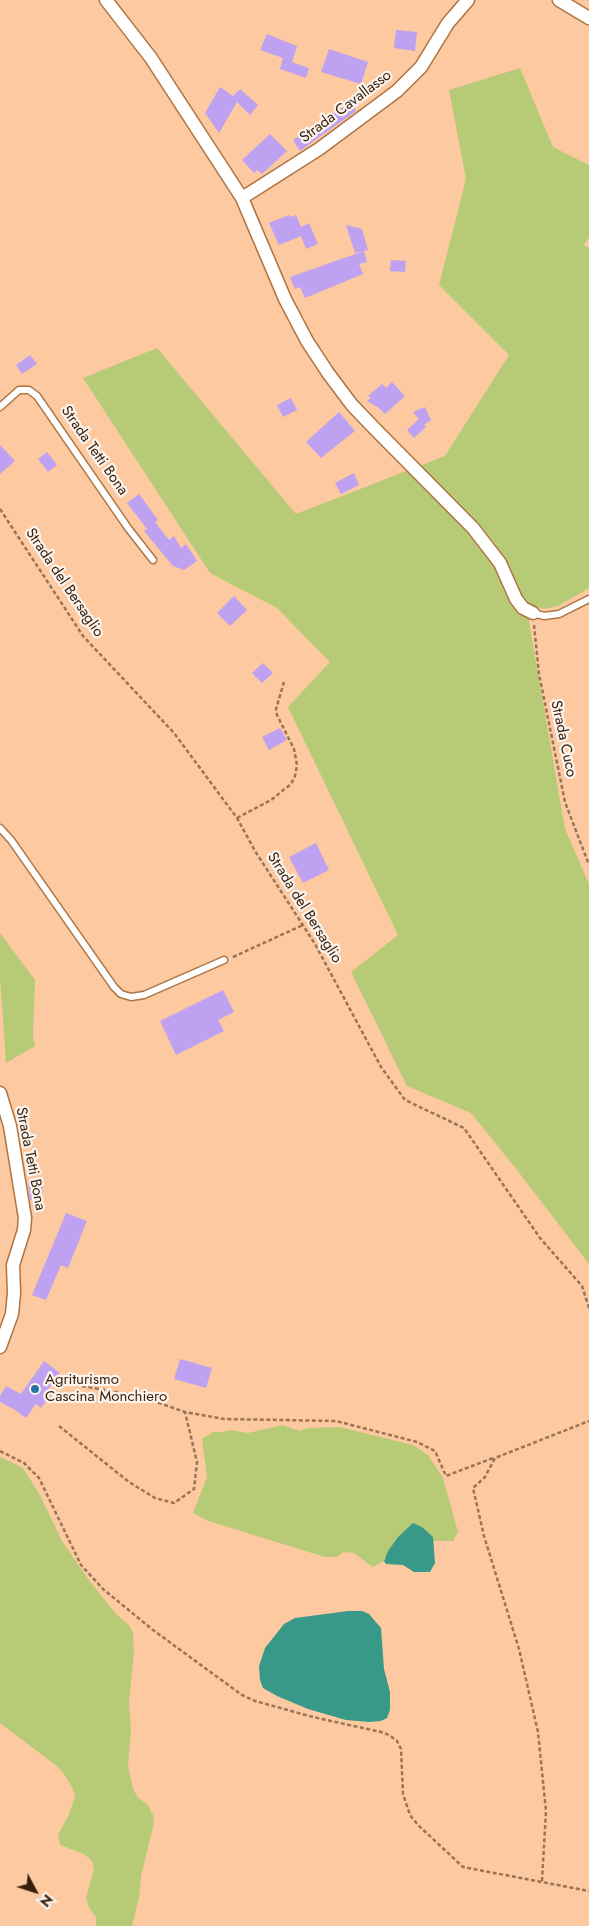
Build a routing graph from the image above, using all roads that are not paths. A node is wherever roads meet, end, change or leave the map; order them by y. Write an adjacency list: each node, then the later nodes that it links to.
1 (106, 0): 5 (street)
2 (468, 0): 5 (street, Strada Cavallasso)
3 (559, 0): 4 (street)
4 (589, 18)
5 (242, 198): 9 (street)
6 (0, 407): 7 (lane, Strada Tetti Bona)
7 (153, 560)
8 (589, 599): 9 (lane)
9 (533, 613)
10 (0, 828): 11 (lane)
11 (224, 960)
12 (0, 1093): 13 (street, Strada Tetti Bona)
13 (0, 1347)

